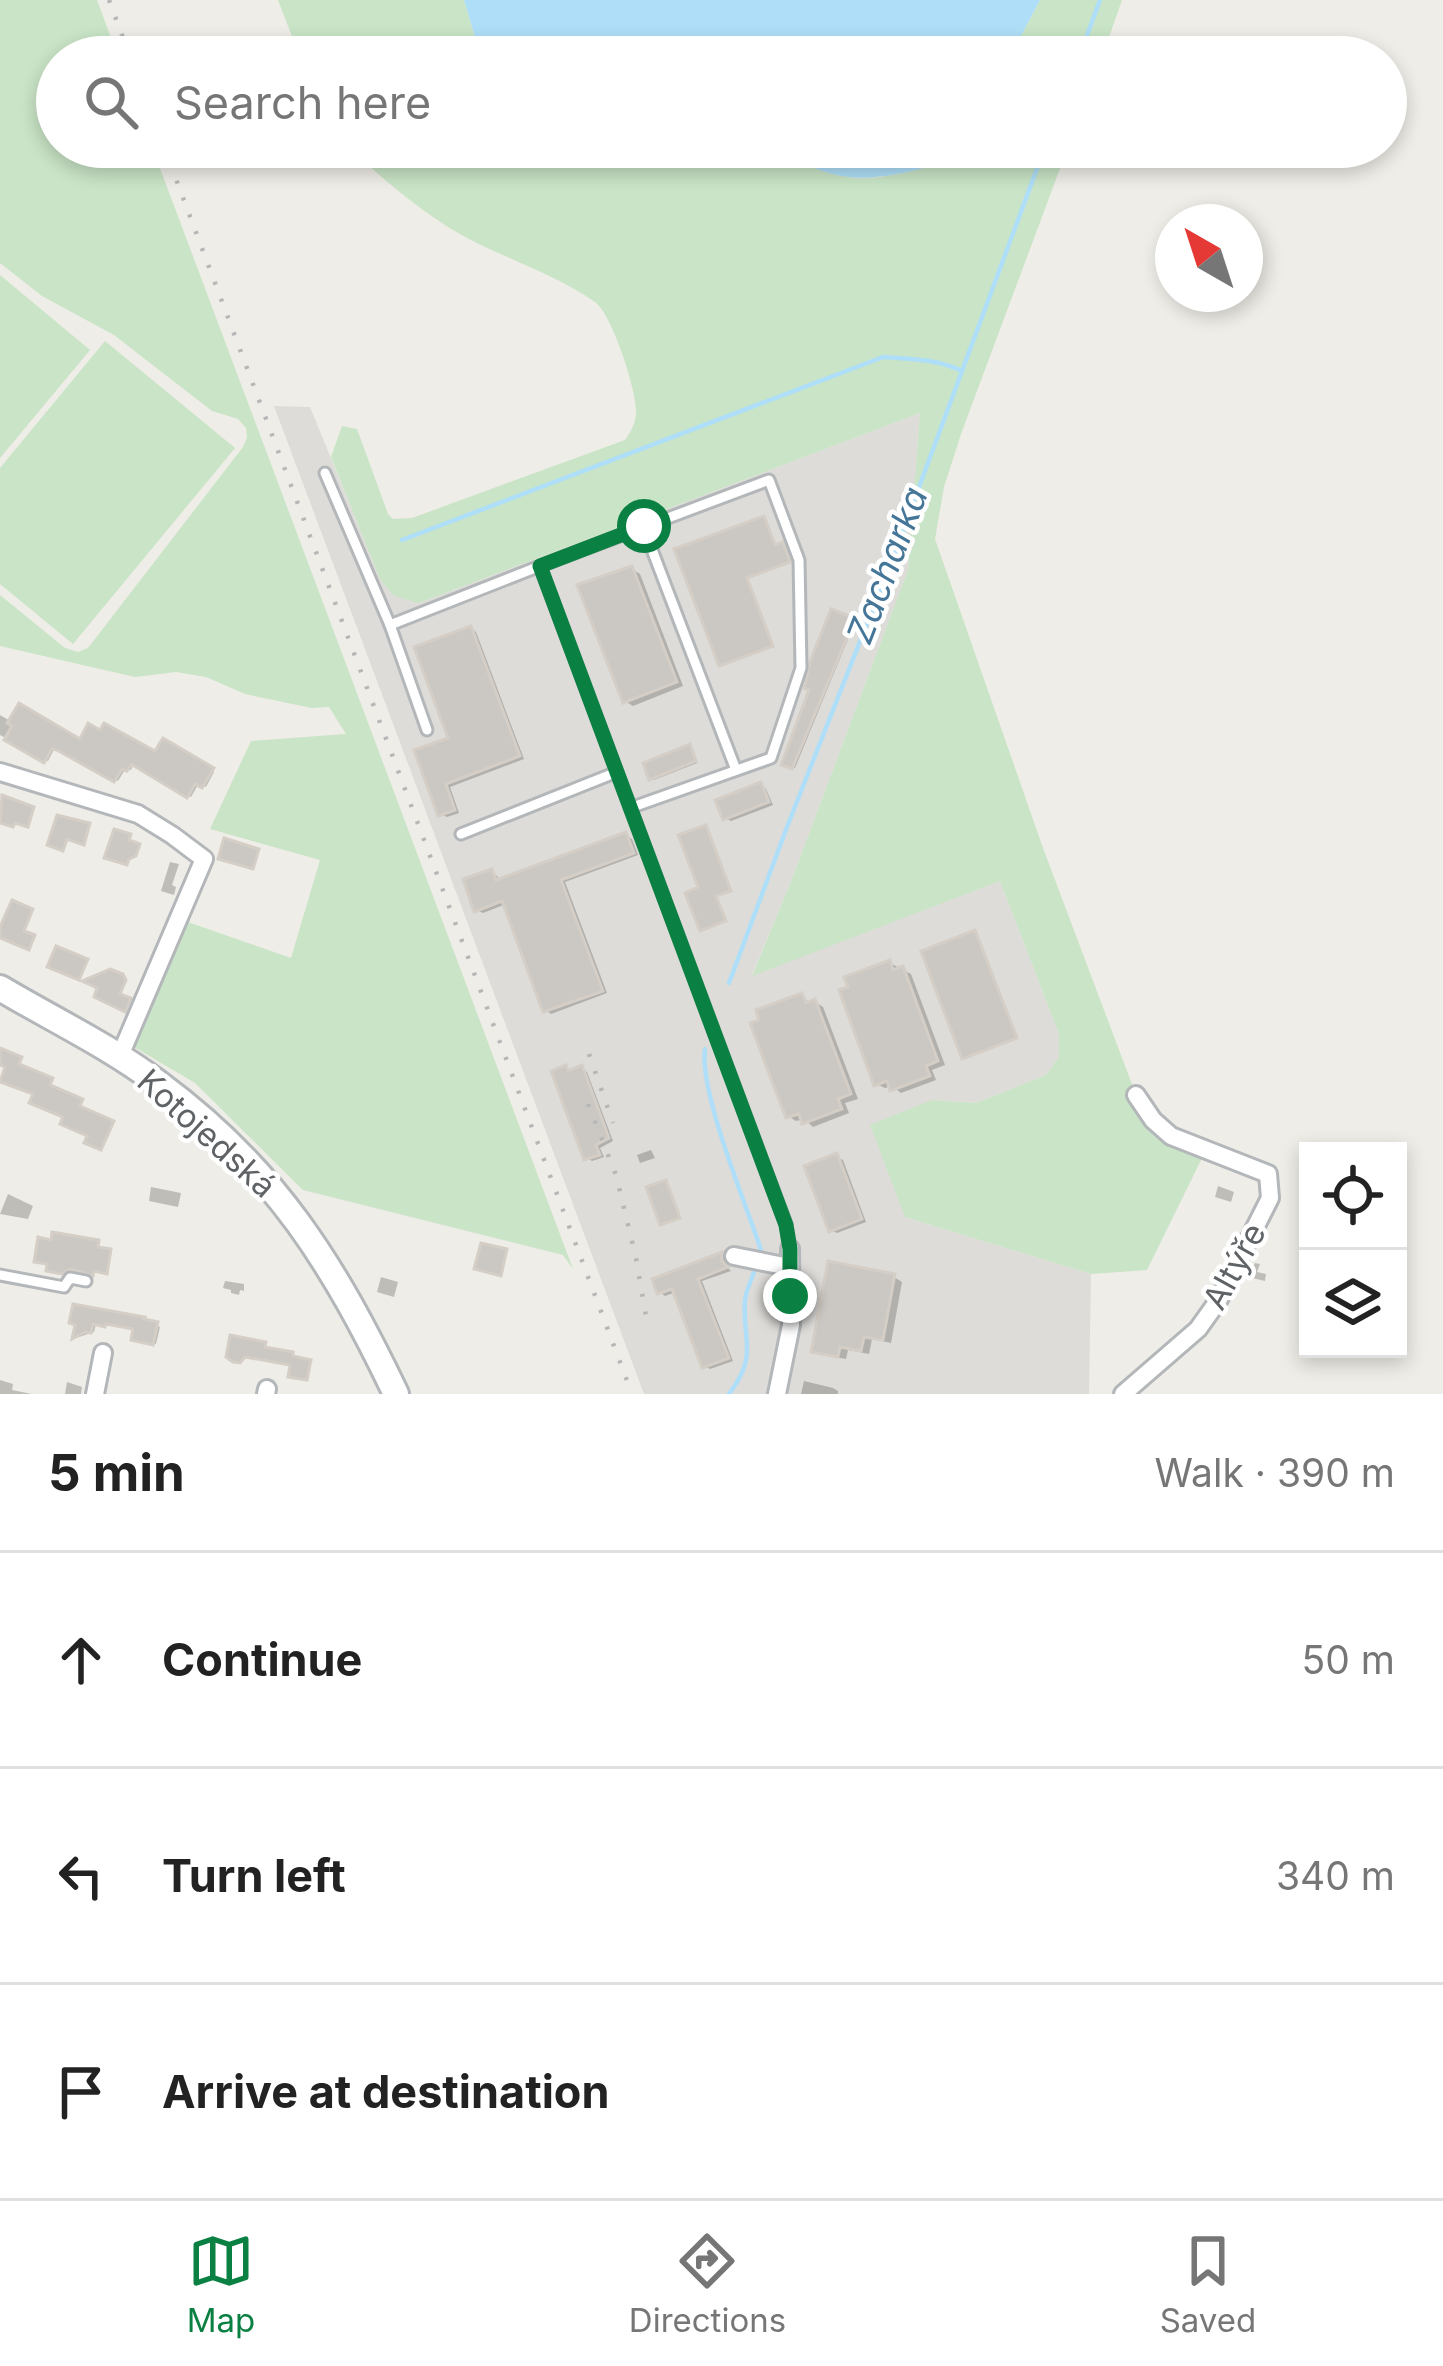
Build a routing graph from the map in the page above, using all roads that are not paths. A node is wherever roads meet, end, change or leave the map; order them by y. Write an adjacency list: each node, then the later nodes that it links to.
1 (326, 473): 4 (lane)
2 (644, 526): 3 (lane); 6 (lane); 6 (lane)
3 (540, 566): 4 (lane); 8 (lane)
4 (390, 625): 5 (lane)
5 (428, 730)
6 (736, 770): 9 (lane)
7 (0, 772): 12 (street)
8 (617, 772): 9 (lane); 10 (lane)
9 (630, 808): 15 (lane)
10 (461, 834)
11 (0, 988): 12 (main road, Kotojedská)
12 (119, 1058): 20 (main road, Kotojedská)
13 (1136, 1095): 22 (street, Altýře)
14 (734, 1256): 15 (street)
15 (790, 1258): 21 (street)
16 (0, 1275): 17 (lane)
17 (86, 1281)
18 (103, 1353): 19 (street)
19 (95, 1394)
20 (396, 1394)
21 (777, 1394)
22 (1123, 1394)

